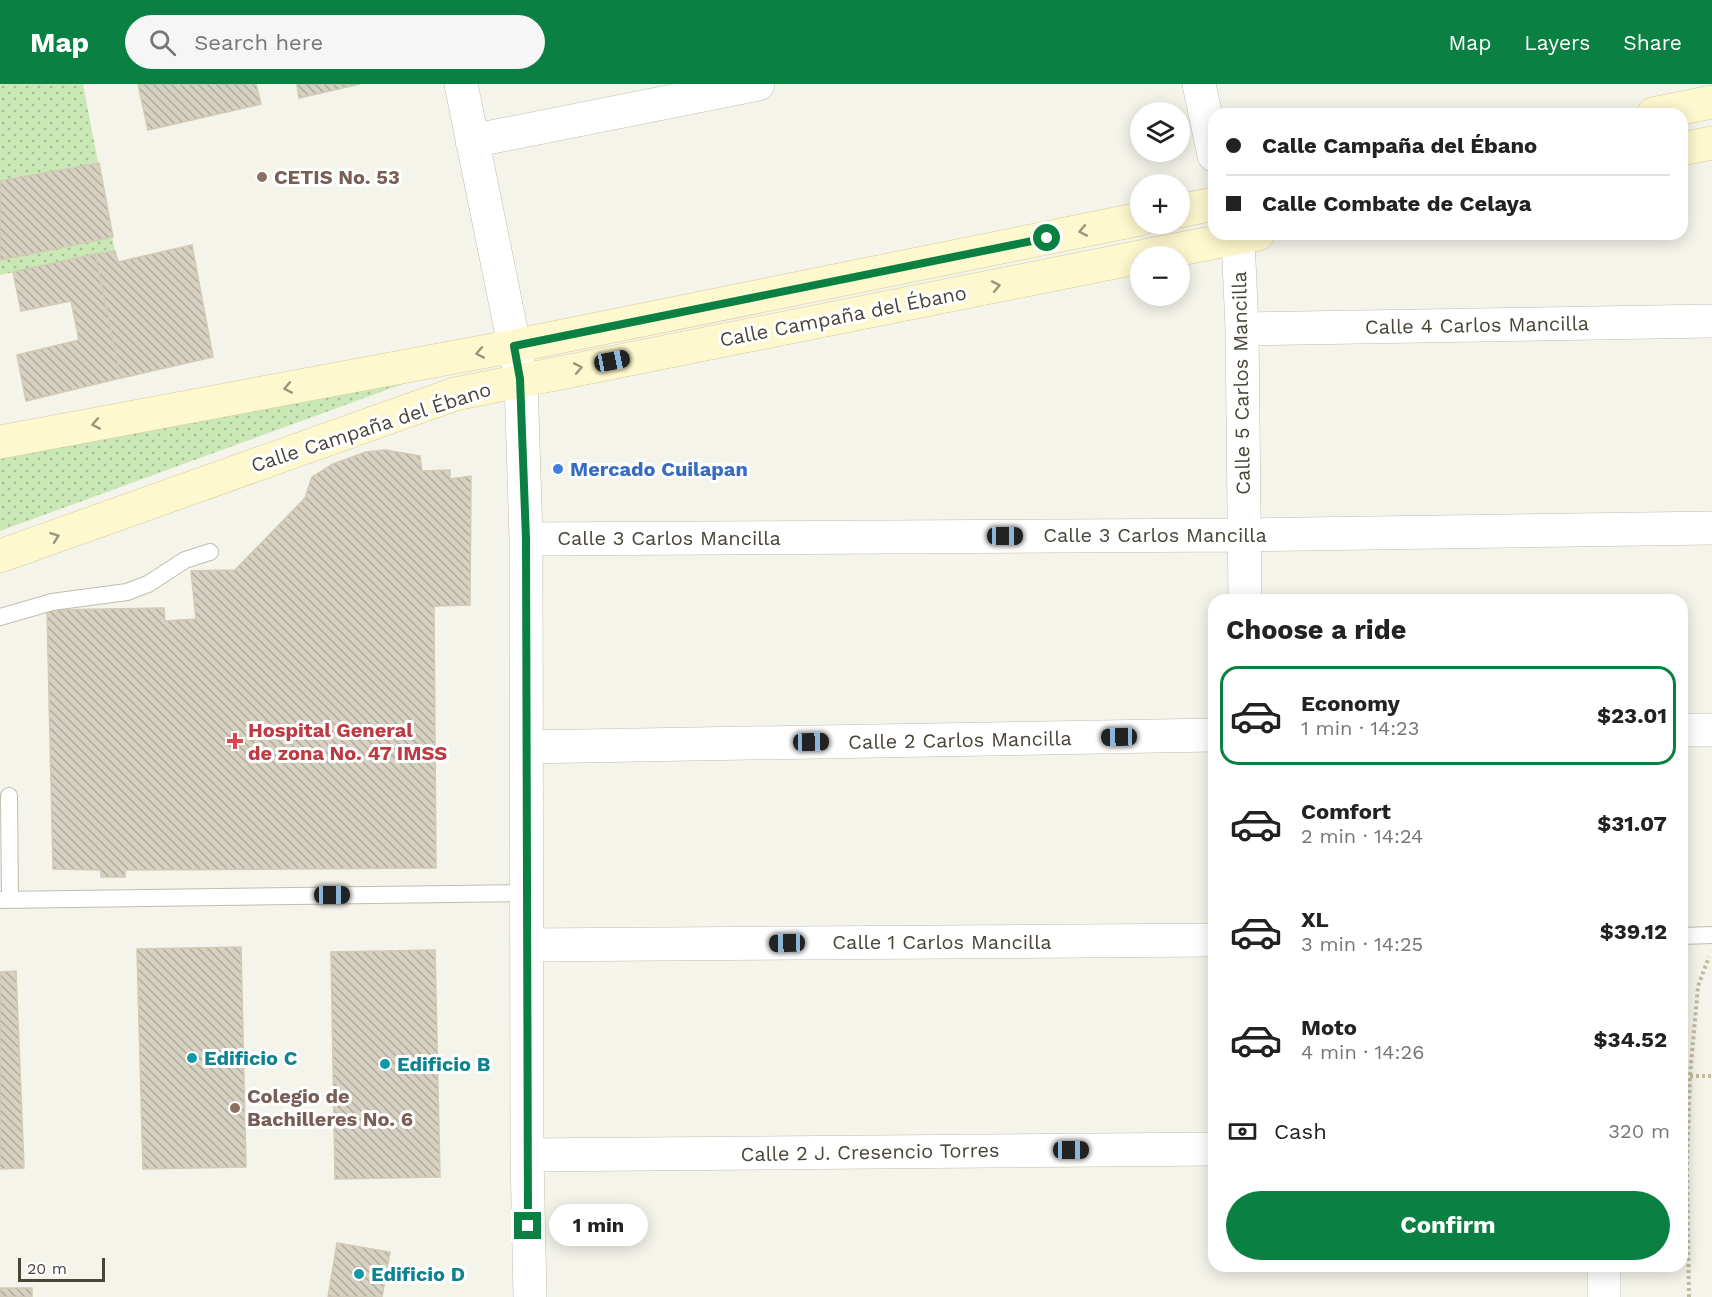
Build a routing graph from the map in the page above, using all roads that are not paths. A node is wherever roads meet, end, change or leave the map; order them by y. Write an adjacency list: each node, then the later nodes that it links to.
1 (460, 84): 7 (street)
2 (758, 84): 7 (street)
3 (1199, 84): 6 (street)
4 (1712, 102): 5 (street)
5 (1682, 108)
6 (1208, 127)
7 (472, 141): 19 (street)
8 (1712, 143): 9 (street)
9 (1688, 148)
10 (1208, 205): 11 (street)
11 (1190, 209)
12 (1130, 221): 19 (street, Calle Campaña del Ébano, one-way to 19)
13 (1228, 240): 15 (street, Calle Campaña del Ébano)
14 (1248, 240): 18 (street, Calle 5 Carlos Mancilla)
15 (1190, 247)
16 (1130, 259): 20 (street, Calle Campaña del Ébano, one-way to 16)
17 (1712, 321): 18 (street, Calle 4 Carlos Mancilla)
18 (1242, 329): 23 (street, Calle 5 Carlos Mancilla)
19 (514, 346): 20 (street); 21 (street, Calle Campaña del Ébano, one-way to 21)
20 (520, 379): 24 (street); 26 (street, Calle Campaña del Ébano, one-way to 20)
21 (0, 442)
22 (1712, 528): 23 (street, Calle 3 Carlos Mancilla)
23 (1244, 535): 24 (street, Calle 3 Carlos Mancilla); 27 (street, Calle 5 Carlos Mancilla)
24 (526, 539): 32 (street)
25 (210, 552): 28 (lane)
26 (0, 556)
27 (1245, 594)
28 (0, 617)
29 (1688, 730): 30 (street)
30 (1712, 730)
31 (1208, 735): 32 (street, Calle 2 Carlos Mancilla)
32 (527, 747): 34 (street)
33 (9, 796): 35 (lane)
34 (526, 893): 35 (lane); 39 (street)
35 (5, 900)
36 (1710, 935): 37 (lane)
37 (1688, 936)
38 (1208, 940): 39 (street, Calle 1 Carlos Mancilla)
39 (527, 945): 41 (street)
40 (1208, 1149): 41 (street, Calle 2 J. Cresencio Torres)
41 (526, 1155): 43 (street)
42 (1604, 1272): 44 (street)
43 (530, 1297)
44 (1604, 1297)

